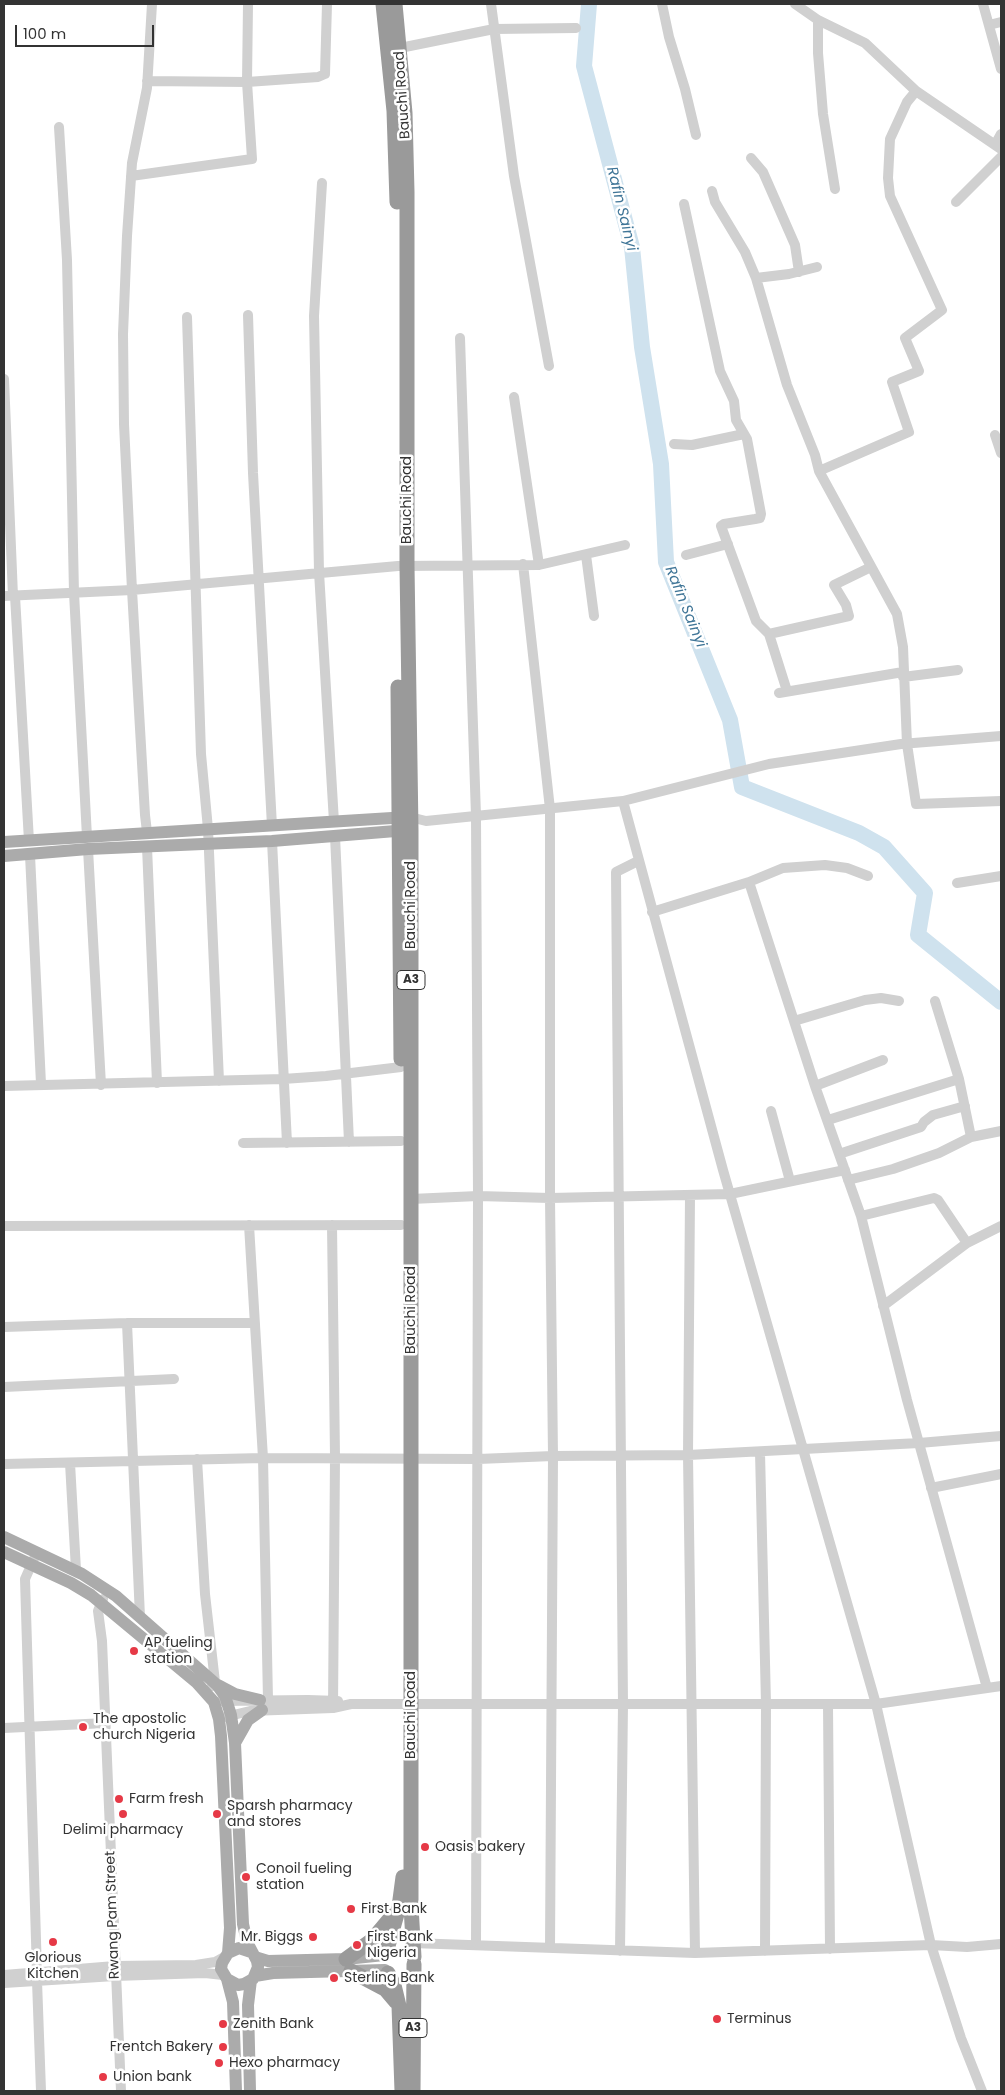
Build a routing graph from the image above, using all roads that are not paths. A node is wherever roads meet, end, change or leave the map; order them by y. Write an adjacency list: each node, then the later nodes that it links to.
1 (152, 4): 17 (street)
2 (248, 4): 18 (street)
3 (327, 4): 18 (street)
4 (383, 4): 53 (highway, Bauchi Road / A3)
5 (395, 4): 15 (highway, Bauchi Road / A3)
6 (491, 4): 14 (street)
7 (662, 4): 22 (street)
8 (795, 4): 10 (street)
9 (982, 4): 12 (street)
10 (818, 20): 19 (street); 28 (street)
11 (1001, 22): 12 (street)
12 (989, 25): 16 (street)
13 (576, 28): 14 (street)
14 (494, 29): 15 (street); 38 (street)
15 (400, 48): 53 (highway, Bauchi Road / A3)
16 (1001, 69)
17 (147, 81): 18 (street); 26 (street)
18 (247, 82): 26 (street)
19 (916, 91): 23 (street); 45 (street)
20 (59, 127): 59 (street)
21 (1001, 134): 23 (street)
22 (696, 135)
23 (998, 147)
24 (1001, 157): 30 (street)
25 (751, 158): 33 (street)
26 (131, 176): 58 (street)
27 (322, 183): 55 (street)
28 (835, 189)
29 (712, 191): 34 (street)
30 (956, 202)
31 (684, 204): 41 (street)
32 (817, 267): 33 (street)
33 (799, 272): 34 (street)
34 (756, 278): 45 (street)
35 (248, 315): 56 (street)
36 (186, 316): 57 (street)
37 (460, 338): 51 (street)
38 (549, 366)
39 (4, 379): 60 (street)
40 (514, 398): 52 (street)
41 (744, 434): 43 (street); 46 (street)
42 (994, 435): 44 (street)
43 (674, 444)
44 (1001, 453)
45 (819, 471): 54 (street)
46 (728, 544): 49 (street); 62 (street)
47 (625, 545): 48 (street)
48 (586, 555): 52 (street); 61 (street)
49 (686, 555)
50 (522, 564): 51 (street); 52 (street); 69 (street)
51 (467, 565): 53 (street); 70 (street)
52 (539, 565)
53 (402, 566): 55 (street); 72 (highway, Bauchi Road / A3)
54 (871, 566): 62 (street); 64 (street)
55 (319, 572): 56 (street); 71 (street)
56 (259, 578): 57 (street); 73 (street)
57 (194, 584): 58 (street); 74 (street)
58 (132, 590): 59 (street); 75 (street)
59 (74, 592): 60 (street); 80 (street)
60 (11, 596): 77 (street)
61 (594, 616)
62 (768, 634): 64 (street)
63 (958, 670): 64 (street)
64 (903, 674): 66 (street)
65 (1001, 736): 66 (street)
66 (907, 744): 67 (street); 68 (street)
67 (623, 801): 69 (street); 85 (street)
68 (1001, 801)
69 (550, 809): 70 (street); 121 (street)
70 (476, 816): 72 (street); 119 (street)
71 (334, 822): 72 (main road); 73 (main road)
72 (405, 824): 76 (main road); 95 (highway, Bauchi Road / A3); 122 (highway, Bauchi Road / A3)
73 (272, 826): 74 (main road)
74 (208, 829): 75 (main road); 81 (street)
75 (147, 832): 80 (main road)
76 (335, 836): 78 (main road); 96 (street)
77 (29, 841): 79 (main road); 80 (main road)
78 (272, 841): 81 (main road); 97 (street)
79 (4, 842)
80 (87, 843): 82 (main road); 83 (main road); 102 (street)
81 (208, 844): 82 (main road); 99 (street)
82 (147, 847): 100 (street)
83 (30, 855): 84 (main road); 101 (street)
84 (4, 856)
85 (638, 861): 90 (street); 120 (street)
86 (868, 876): 88 (street)
87 (1001, 876): 89 (street)
88 (749, 882): 90 (street); 93 (street)
89 (956, 883)
90 (652, 912): 117 (street)
91 (899, 1001): 93 (street)
92 (935, 1001): 98 (street)
93 (794, 1021): 104 (street)
94 (883, 1060): 104 (street)
95 (401, 1067): 96 (street); 110 (highway, Bauchi Road / A3)
96 (346, 1074): 97 (street); 112 (street)
97 (284, 1079): 99 (street); 111 (street)
98 (959, 1079): 105 (street); 107 (street)
99 (219, 1081): 100 (street)
100 (157, 1083): 102 (street)
101 (41, 1084): 102 (street); 103 (street)
102 (101, 1084)
103 (4, 1086)
104 (815, 1086): 107 (street)
105 (965, 1106): 109 (street); 114 (street)
106 (771, 1111): 116 (street)
107 (828, 1120): 114 (street)
108 (1001, 1130): 109 (street)
109 (971, 1136): 115 (street)
110 (401, 1141): 112 (street); 126 (highway, Bauchi Road / A3)
111 (287, 1142): 112 (street); 113 (street)
112 (348, 1142)
113 (242, 1143)
114 (839, 1154): 115 (street)
115 (846, 1175): 116 (street); 123 (street)
116 (790, 1181): 117 (street)
117 (730, 1194): 118 (street); 139 (street)
118 (690, 1195): 120 (street); 141 (street)
119 (478, 1196): 121 (street); 122 (street); 148 (street)
120 (620, 1196): 121 (street); 143 (street)
121 (550, 1198): 142 (street)
122 (411, 1199): 146 (highway, Bauchi Road / A3)
123 (861, 1216): 129 (street); 130 (street)
124 (249, 1225): 125 (street); 127 (street); 131 (street)
125 (332, 1225): 126 (street); 144 (street)
126 (401, 1225): 146 (highway, Bauchi Road / A3)
127 (4, 1226)
128 (1001, 1226): 129 (street)
129 (968, 1243): 130 (street)
130 (883, 1306): 138 (street)
131 (255, 1323): 132 (street); 145 (street)
132 (127, 1324): 133 (street); 135 (street)
133 (4, 1327)
134 (174, 1379): 135 (street)
135 (130, 1381): 136 (street); 149 (street)
136 (4, 1387)
137 (1001, 1436): 138 (street)
138 (919, 1443): 139 (street); 153 (street)
139 (803, 1450): 140 (street); 172 (street)
140 (760, 1452): 141 (street); 170 (street)
141 (688, 1455): 143 (street); 169 (street)
142 (553, 1456): 143 (street); 148 (street); 175 (street)
143 (621, 1456): 168 (street)
144 (335, 1457): 145 (street); 146 (street); 167 (street)
145 (263, 1458): 147 (street); 166 (street)
146 (406, 1458): 148 (street); 173 (highway, Bauchi Road / A3)
147 (197, 1459): 149 (street); 164 (street)
148 (478, 1459): 174 (street)
149 (135, 1461): 150 (street); 161 (street)
150 (70, 1462): 151 (street); 158 (street)
151 (4, 1464)
152 (1001, 1474): 153 (street)
153 (931, 1488): 163 (street)
154 (4, 1537): 156 (main road)
155 (4, 1552): 157 (main road)
156 (36, 1552): 157 (street); 158 (main road)
157 (30, 1564): 160 (main road); 178 (street)
158 (76, 1570): 159 (main road)
159 (108, 1591): 160 (street); 161 (main road)
160 (101, 1602): 164 (main road); 177 (street, Rwang Pam Street)
161 (140, 1617): 164 (main road)
162 (1001, 1686): 163 (street)
163 (987, 1688): 172 (street)
164 (213, 1690): 165 (main road); 166 (main road); 176 (main road)
165 (227, 1701): 166 (street); 176 (main road)
166 (264, 1703): 167 (street); 176 (street); 180 (main road)
167 (333, 1704): 173 (street)
168 (623, 1704): 169 (street); 175 (street); 187 (street)
169 (692, 1704): 170 (street); 191 (street)
170 (766, 1704): 171 (street); 188 (street)
171 (828, 1704): 172 (street); 186 (street)
172 (876, 1704): 184 (street)
173 (407, 1705): 174 (street); 181 (highway, Bauchi Road / A3); 193 (highway, Bauchi Road / A3)
174 (477, 1705): 175 (street); 183 (street)
175 (552, 1705): 185 (street)
176 (225, 1717): 180 (main road); 192 (main road)
177 (106, 1723): 178 (street); 195 (street, Rwang Pam Street)
178 (29, 1726): 179 (street); 198 (street)
179 (4, 1728)
180 (235, 1743): 189 (main road)
181 (399, 1907): 190 (highway, Bauchi Road / A3); 194 (highway)
182 (1001, 1944): 184 (street)
183 (476, 1945): 185 (street); 193 (street)
184 (931, 1945): 186 (street); 209 (street)
185 (550, 1948): 187 (street)
186 (830, 1949): 188 (street)
187 (620, 1951): 191 (street)
188 (765, 1951): 191 (street)
189 (253, 1954): 192 (main road); 194 (main road); 200 (main road)
190 (385, 1954): 193 (highway); 194 (main road); 196 (highway, A3)
191 (695, 1954)
192 (226, 1955): 195 (street); 199 (main road)
193 (413, 1955): 196 (highway); 208 (highway, A3)
194 (349, 1964): 196 (main road); 200 (main road); 202 (highway, A3)
195 (115, 1971): 198 (street); 199 (street); 204 (street, Rwang Pam Street)
196 (387, 1971): 202 (highway, A3)
197 (4, 1975): 198 (street)
198 (37, 1977): 201 (street); 203 (street)
199 (225, 1977): 200 (main road); 205 (main road)
200 (253, 1978): 206 (main road)
201 (4, 1983)
202 (399, 2006): 207 (highway, A3)
203 (41, 2091)
204 (121, 2091)
205 (236, 2091)
206 (250, 2091)
207 (402, 2091)
208 (413, 2091)
209 (982, 2091)

